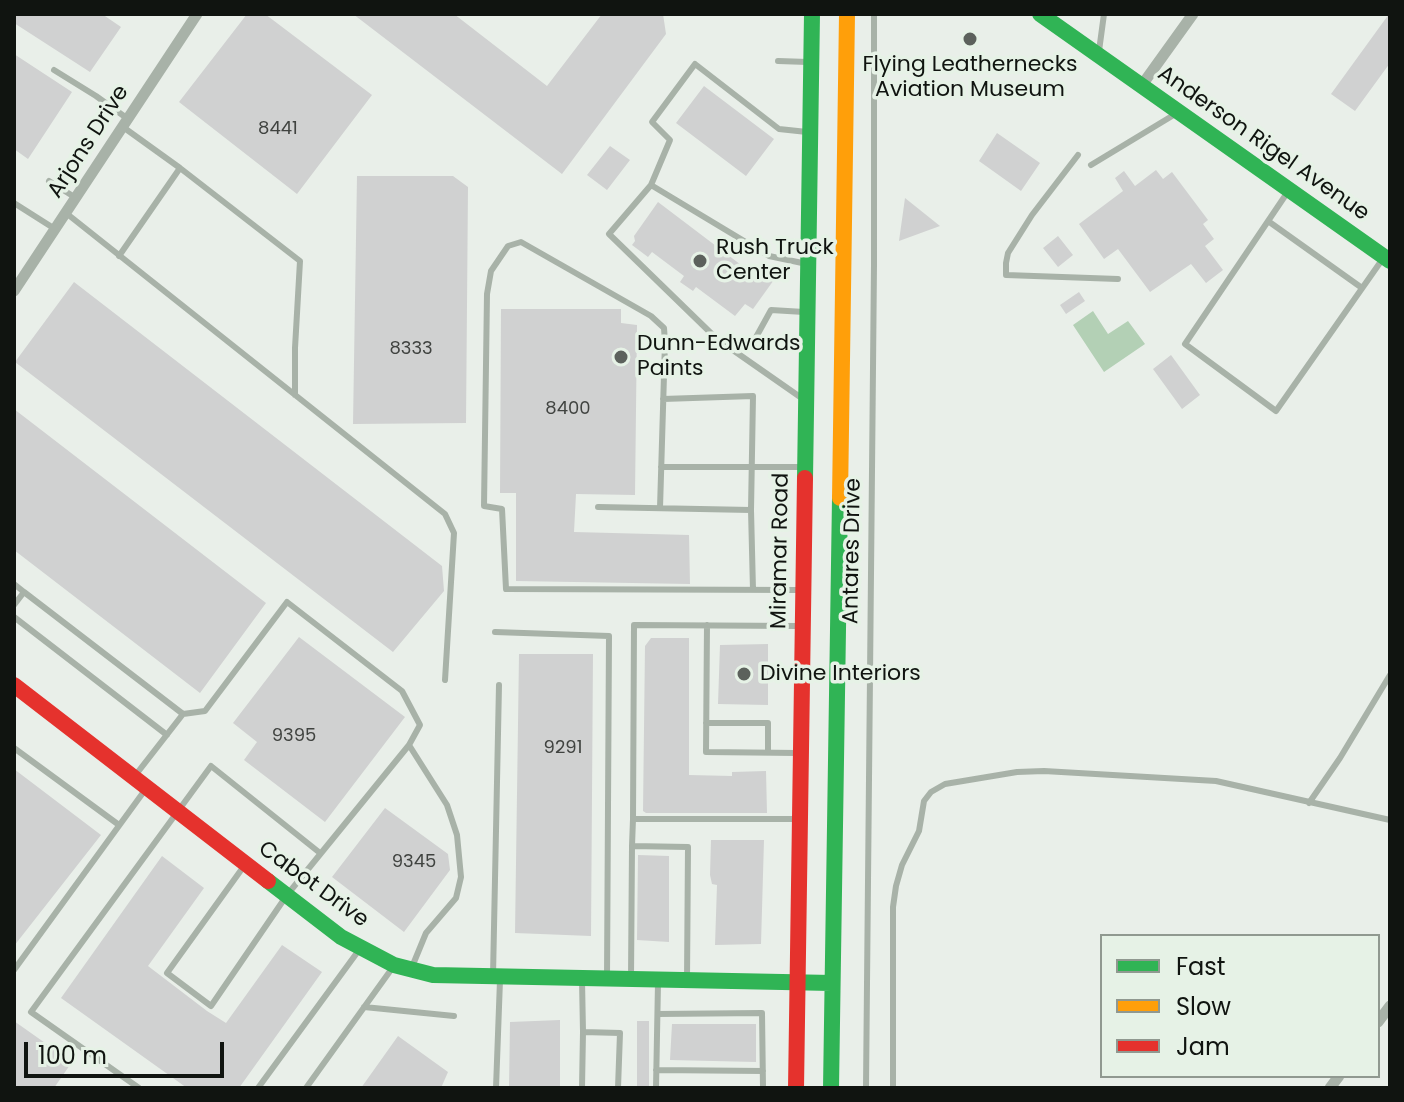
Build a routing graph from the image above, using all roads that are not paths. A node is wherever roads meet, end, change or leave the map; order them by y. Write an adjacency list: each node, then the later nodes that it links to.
1 (197, 14): 14 (street, Arjons Drive)
2 (812, 14): 10 (main road, Miramar Road)
3 (847, 14): 86 (main road)
4 (874, 14): 103 (lane, Antares Drive)
5 (1040, 14): 8 (main road, Anderson Rigel Avenue)
6 (1104, 14): 8 (lane)
7 (1193, 14): 12 (street)
8 (1104, 59): 12 (main road, Anderson Rigel Avenue)
9 (778, 61): 10 (lane)
10 (811, 62): 15 (main road, Miramar Road)
11 (54, 70): 14 (lane)
12 (1142, 85): 13 (main road, Anderson Rigel Avenue)
13 (1179, 112): 17 (lane); 21 (main road, Anderson Rigel Avenue)
14 (125, 123): 18 (lane); 22 (street, Arjons Drive)
15 (810, 133): 20 (lane); 29 (main road, Miramar Road)
16 (1078, 155): 30 (lane)
17 (1091, 165)
18 (180, 168): 27 (lane); 35 (lane)
19 (49, 181): 22 (lane)
20 (651, 185): 29 (lane); 37 (lane)
21 (1289, 190): 25 (lane); 28 (main road, Anderson Rigel Avenue)
22 (76, 198): 24 (street, Arjons Drive)
23 (14, 203): 26 (lane)
24 (66, 213): 26 (street, Arjons Drive); 27 (lane)
25 (1268, 221): 31 (lane); 31 (lane)
26 (55, 229): 32 (street, Arjons Drive)
27 (119, 256): 35 (lane)
28 (1387, 259): 31 (lane)
29 (808, 264): 33 (main road, Miramar Road)
30 (1118, 279)
31 (1362, 288)
32 (14, 291)
33 (807, 312): 34 (lane); 37 (main road, Miramar Road)
34 (755, 339)
35 (295, 395): 54 (lane)
36 (663, 399): 38 (lane); 39 (lane); 45 (lane)
37 (806, 401): 40 (main road, Miramar Road)
38 (661, 467): 39 (lane); 42 (lane)
39 (752, 467): 40 (lane); 43 (lane)
40 (805, 467): 46 (main road, Miramar Road)
41 (598, 507): 42 (lane)
42 (660, 508): 43 (lane)
43 (751, 510): 45 (lane)
44 (14, 584): 47 (lane)
45 (753, 590): 46 (lane)
46 (803, 590): 51 (main road, Miramar Road)
47 (24, 592): 48 (lane); 57 (lane)
48 (14, 605)
49 (14, 617): 59 (lane)
50 (707, 625): 51 (lane); 58 (lane); 67 (lane)
51 (802, 626): 63 (main road, Miramar Road)
52 (495, 632): 81 (lane)
53 (1390, 675): 65 (lane)
54 (445, 680)
55 (499, 685): 79 (lane)
56 (16, 690): 64 (main road, Cabot Drive)
57 (183, 714): 59 (lane); 60 (lane)
58 (706, 723): 62 (lane); 62 (lane)
59 (167, 735): 64 (lane)
60 (409, 745): 72 (lane); 78 (lane)
61 (14, 748): 70 (lane)
62 (768, 752): 63 (lane)
63 (800, 753): 68 (main road, Miramar Road)
64 (140, 782): 66 (main road, Cabot Drive); 70 (lane)
65 (1309, 803): 69 (lane); 104 (lane)
66 (178, 811): 72 (lane); 73 (main road, Cabot Drive); 93 (lane)
67 (633, 819): 68 (lane); 71 (lane)
68 (799, 819): 85 (main road, Miramar Road)
69 (1390, 820)
70 (119, 825): 77 (lane)
71 (632, 846): 82 (lane); 84 (lane)
72 (320, 853): 74 (lane)
73 (246, 864): 74 (main road, Cabot Drive); 74 (lane)
74 (287, 895): 75 (main road, Cabot Drive)
75 (361, 947): 76 (main road, Cabot Drive); 94 (lane)
76 (394, 965): 78 (main road, Cabot Drive); 87 (lane)
77 (14, 970)
78 (411, 971): 79 (main road, Cabot Drive)
79 (497, 976): 80 (main road, Cabot Drive); 96 (lane)
80 (582, 978): 81 (main road, Cabot Drive); 90 (lane)
81 (607, 978): 82 (main road, Cabot Drive)
82 (631, 979): 83 (main road, Cabot Drive)
83 (659, 979): 84 (main road, Cabot Drive); 88 (lane)
84 (687, 980): 85 (main road, Cabot Drive)
85 (797, 982): 86 (main road, Cabot Drive); 101 (main road, Miramar Road)
86 (832, 983): 102 (main road)
87 (364, 1007): 89 (lane); 95 (lane)
88 (658, 1014): 91 (lane); 92 (lane)
89 (454, 1016)
90 (583, 1032): 97 (lane); 98 (lane)
91 (656, 1070): 92 (lane); 99 (lane)
92 (763, 1071): 100 (lane)
93 (139, 1088)
94 (258, 1088)
95 (306, 1088)
96 (496, 1088)
97 (582, 1088)
98 (618, 1088)
99 (656, 1088)
100 (763, 1088)
101 (796, 1088)
102 (831, 1088)
103 (866, 1088)
104 (893, 1088)

